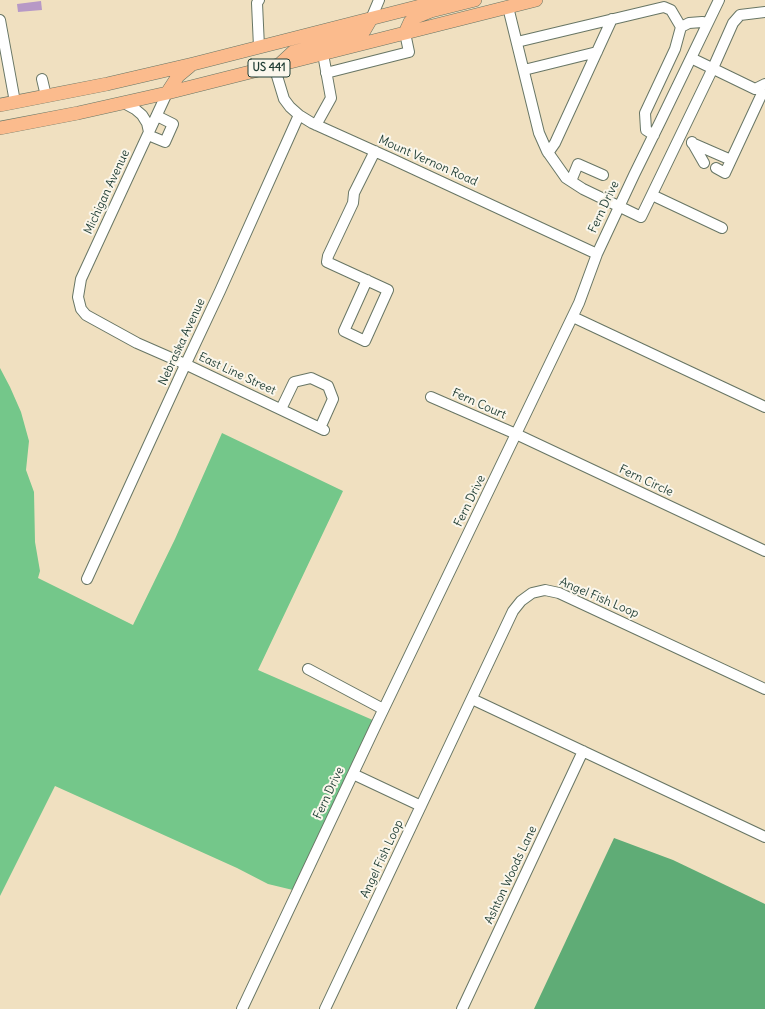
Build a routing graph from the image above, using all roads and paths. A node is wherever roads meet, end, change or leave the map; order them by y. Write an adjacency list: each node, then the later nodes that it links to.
1 (259, 0): 16 (street)
2 (380, 0): 9 (street)
3 (444, 0): 9 (main road, US 441)
4 (475, 0): 14 (main road)
5 (536, 0): 7 (main road, US 441)
6 (718, 1): 12 (street, Fern Drive)
7 (508, 7): 14 (main road, US 441); 15 (street)
8 (765, 12): 22 (street)
9 (370, 19): 16 (main road, US 441); 21 (main road)
10 (612, 19): 13 (street); 15 (street); 17 (street)
11 (0, 20): 29 (street)
12 (708, 23): 13 (street); 19 (street, Fern Drive)
13 (681, 27): 38 (street)
14 (405, 33): 18 (main road, US 441); 24 (street)
15 (517, 42): 23 (street)
16 (259, 47): 20 (main road, US 441)
17 (597, 52): 23 (street); 42 (street)
18 (322, 54): 21 (main road, US 441); 24 (street)
19 (691, 58): 22 (street); 38 (street, Fern Drive)
20 (193, 64): 27 (main road); 28 (main road, US 441)
21 (276, 66): 27 (main road, US 441); 32 (street, Mount Vernon Road)
22 (713, 68): 26 (street); 39 (street)
23 (524, 70): 42 (street)
24 (326, 73): 35 (street)
25 (42, 79): 28 (street)
26 (765, 86): 43 (street)
27 (167, 94): 30 (main road, US 441); 33 (street, Michigan Avenue)
28 (46, 96): 29 (main road, US 441)
29 (15, 102): 31 (main road, US 441); 34 (main road)
30 (124, 103): 36 (main road, US 441); 37 (street)
31 (0, 105)
32 (299, 115): 35 (street, Mount Vernon Road); 55 (street, Nebraska Avenue)
33 (157, 116): 37 (street, Michigan Avenue); 37 (street)
34 (0, 124)
35 (316, 125): 41 (street, Mount Vernon Road)
36 (0, 128)
37 (149, 133): 53 (street, Michigan Avenue)
38 (654, 135): 49 (street, Fern Drive)
39 (680, 137): 40 (street); 48 (street)
40 (692, 142): 43 (street); 44 (street)
41 (375, 151): 51 (street, Mount Vernon Road); 52 (street)
42 (548, 153): 47 (street)
43 (731, 160): 45 (street)
44 (704, 163)
45 (716, 168)
46 (603, 175): 47 (street)
47 (571, 181): 49 (street)
48 (652, 195): 49 (street); 50 (street)
49 (619, 207): 51 (street, Fern Drive)
50 (722, 228)
51 (597, 254): 54 (street, Fern Drive)
52 (367, 280): 52 (street)
53 (79, 304): 55 (street, East Line Street)
54 (573, 317): 57 (street); 59 (street, Fern Drive)
55 (185, 364): 58 (street, East Line Street); 61 (street, Nebraska Avenue)
56 (431, 397): 59 (street, Fern Court)
57 (765, 407)
58 (281, 409): 58 (street, East Line Street)
59 (516, 434): 60 (street, Fern Circle); 65 (street, Fern Drive)
60 (765, 551)
61 (87, 578)
62 (308, 669): 65 (street)
63 (765, 689): 64 (street, Angel Fish Loop)
64 (472, 699): 66 (street); 68 (street, Angel Fish Loop)
65 (384, 709): 67 (street, Fern Drive)
66 (583, 751): 69 (street); 72 (street, Ashton Woods Lane)
67 (353, 774): 68 (street); 70 (street, Fern Drive)
68 (421, 806): 71 (street, Angel Fish Loop)
69 (765, 837)
70 (242, 1009)
71 (325, 1009)
72 (462, 1009)

